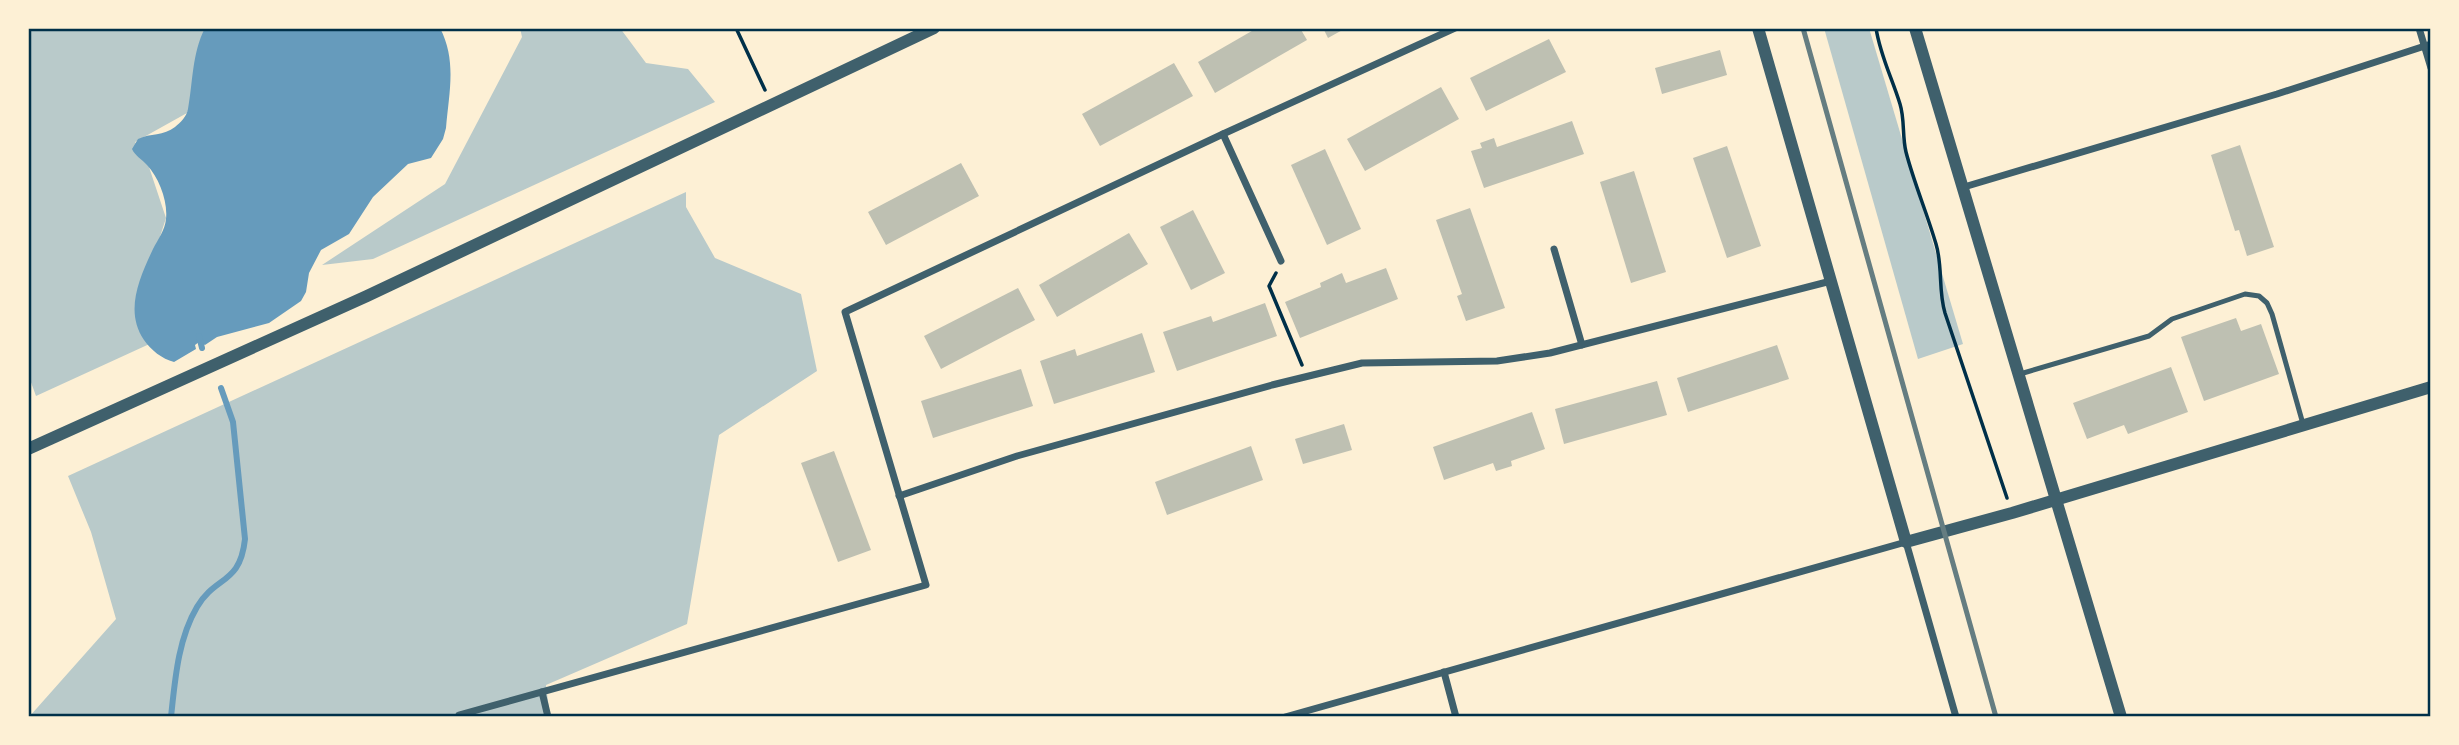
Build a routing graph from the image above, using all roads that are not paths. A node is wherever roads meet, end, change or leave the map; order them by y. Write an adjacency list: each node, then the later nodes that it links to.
1 (934, 28): 17 (street)
2 (1455, 28): 8 (street)
3 (1758, 28): 12 (street)
4 (1915, 28): 9 (street)
5 (2419, 28): 6 (street)
6 (2428, 45): 7 (street); 9 (street)
7 (2431, 68)
8 (1223, 134): 11 (street); 18 (street)
9 (1964, 187): 14 (street)
10 (1554, 249): 13 (street)
11 (1281, 261)
12 (1831, 281): 13 (street); 20 (street)
13 (1582, 345): 18 (street)
14 (2020, 374): 16 (lane); 19 (street)
15 (2431, 387): 16 (street)
16 (2304, 426): 19 (street)
17 (28, 449)
18 (899, 496): 22 (street)
19 (2056, 500): 20 (street); 28 (street)
20 (1906, 542): 21 (street); 27 (street)
21 (1444, 672): 25 (street); 26 (street)
22 (542, 692): 23 (street); 24 (street)
23 (459, 715)
24 (548, 717)
25 (1286, 717)
26 (1457, 717)
27 (1956, 717)
28 (2121, 717)

